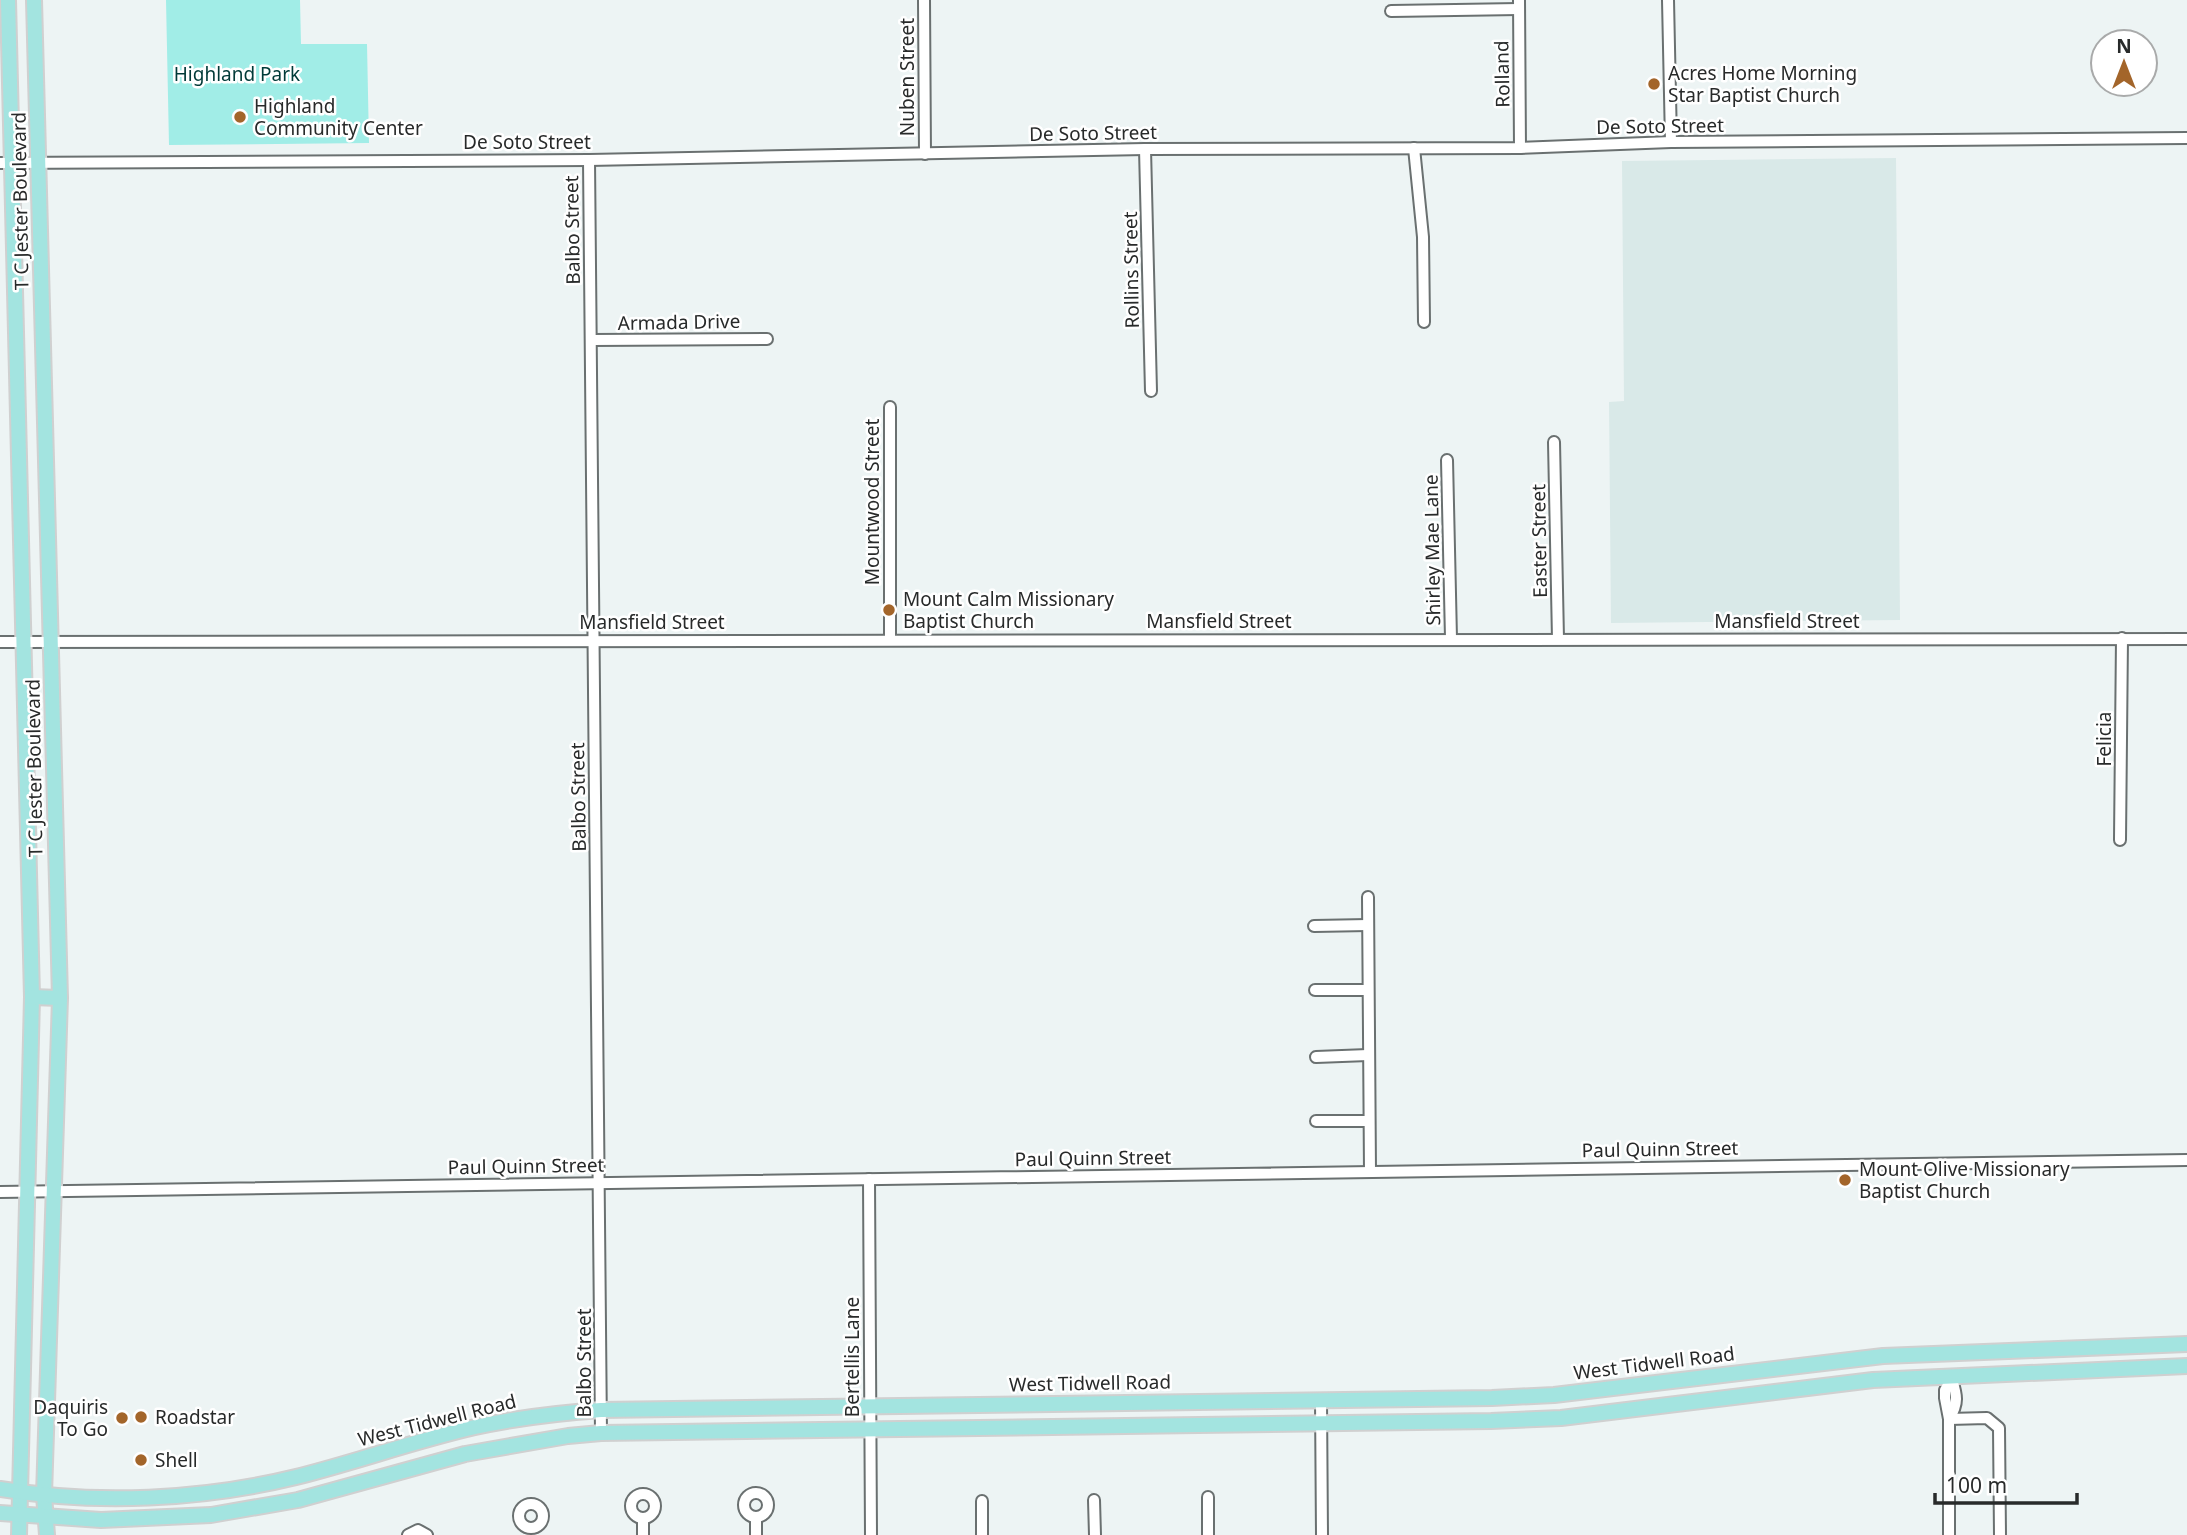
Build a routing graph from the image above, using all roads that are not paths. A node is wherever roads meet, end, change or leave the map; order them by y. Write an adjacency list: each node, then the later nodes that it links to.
1 (924, 0): 12 (street, Nuben Street)
2 (1668, 0): 8 (street)
3 (8, 4): 4 (main road); 15 (main road, T C Jester Boulevard)
4 (34, 4): 14 (main road, T C Jester Boulevard)
5 (1519, 5): 6 (street); 10 (street, Rolland)
6 (1391, 11)
7 (2187, 138): 8 (street, De Soto Street)
8 (1671, 142): 10 (street, De Soto Street)
9 (1415, 148): 10 (street, De Soto Street); 11 (street, De Soto Street); 17 (street)
10 (1520, 148)
11 (1145, 149): 12 (street, De Soto Street); 21 (street, Rollins Street)
12 (925, 154): 13 (street, De Soto Street)
13 (589, 160): 14 (street, De Soto Street); 20 (street, Balbo Street)
14 (38, 162): 15 (street, De Soto Street); 16 (main road, T C Jester Boulevard)
15 (6, 163): 18 (main road, T C Jester Boulevard)
16 (42, 322): 18 (main road); 26 (main road, T C Jester Boulevard)
17 (1424, 322)
18 (15, 323): 25 (main road, T C Jester Boulevard)
19 (767, 339): 20 (street, Armada Drive)
20 (592, 340): 29 (street, Balbo Street)
21 (1151, 391)
22 (890, 407): 30 (street, Mountwood Street)
23 (1555, 442): 31 (street, Easter Street)
24 (1447, 460): 27 (street, Shirley Mae Lane)
25 (19, 484): 26 (main road); 34 (main road, T C Jester Boulevard)
26 (46, 484): 35 (main road, T C Jester Boulevard)
27 (1451, 638): 30 (street, Mansfield Street); 31 (street, Mansfield Street)
28 (2122, 638): 31 (street, Mansfield Street); 32 (street, Mansfield Street); 38 (street, Felicia)
29 (594, 639): 30 (street, Mansfield Street); 35 (street, Mansfield Street); 53 (street, Balbo Street)
30 (890, 639)
31 (1558, 639)
32 (2187, 639)
33 (0, 642): 34 (street, Mansfield Street)
34 (23, 642): 35 (street, Mansfield Street); 37 (main road, T C Jester Boulevard)
35 (50, 642): 36 (main road, T C Jester Boulevard)
36 (54, 818): 37 (main road); 45 (main road, T C Jester Boulevard)
37 (28, 819): 44 (main road, T C Jester Boulevard)
38 (2120, 840)
39 (1368, 897): 40 (street)
40 (1368, 925): 41 (street); 43 (street)
41 (1314, 926)
42 (1315, 990): 43 (street)
43 (1367, 990): 46 (street)
44 (32, 997): 45 (main road); 55 (main road, T C Jester Boulevard)
45 (60, 998): 56 (main road, T C Jester Boulevard)
46 (1368, 1055): 47 (street); 49 (street)
47 (1316, 1057)
48 (1316, 1121): 49 (street)
49 (1369, 1122): 51 (street)
50 (2187, 1160): 51 (street, Paul Quinn Street)
51 (1370, 1171): 52 (street, Paul Quinn Street)
52 (869, 1179): 53 (street, Paul Quinn Street); 66 (street, Bertellis Lane)
53 (601, 1183): 56 (street, Paul Quinn Street); 68 (street, Balbo Street)
54 (0, 1192): 55 (street, Paul Quinn Street)
55 (27, 1192): 56 (street, Paul Quinn Street); 78 (main road, T C Jester Boulevard)
56 (54, 1192): 80 (main road, T C Jester Boulevard)
57 (2187, 1344): 58 (main road, West Tidwell Road)
58 (2040, 1347): 60 (main road); 62 (main road, West Tidwell Road)
59 (2187, 1366): 60 (main road, West Tidwell Road)
60 (2041, 1371): 61 (main road, West Tidwell Road)
61 (1951, 1377): 67 (main road, West Tidwell Road); 69 (street)
62 (1663, 1382): 63 (main road, West Tidwell Road); 67 (main road)
63 (1492, 1398): 64 (main road, West Tidwell Road); 70 (main road)
64 (1321, 1400): 65 (main road, West Tidwell Road); 71 (street)
65 (1096, 1402): 66 (main road, West Tidwell Road); 72 (main road)
66 (869, 1405): 68 (main road, West Tidwell Road); 73 (street, Bertellis Lane)
67 (1665, 1405): 70 (main road, West Tidwell Road)
68 (601, 1409): 74 (street, Balbo Street); 75 (main road, West Tidwell Road)
69 (1950, 1419): 101 (street); 102 (street)
70 (1491, 1421): 71 (main road, West Tidwell Road)
71 (1321, 1422): 72 (main road, West Tidwell Road); 100 (street)
72 (1097, 1425): 73 (main road, West Tidwell Road)
73 (869, 1428): 74 (main road, West Tidwell Road); 96 (street, Bertellis Lane)
74 (601, 1433): 76 (main road, West Tidwell Road)
75 (404, 1447): 76 (main road); 79 (main road, West Tidwell Road)
76 (410, 1469): 85 (main road, West Tidwell Road)
77 (0, 1489): 78 (main road, West Tidwell Road)
78 (19, 1492): 80 (main road, West Tidwell Road); 86 (main road, T C Jester Boulevard)
79 (208, 1492): 80 (main road, West Tidwell Road); 85 (main road)
80 (44, 1495): 89 (main road, T C Jester Boulevard)
81 (1208, 1497): 99 (street)
82 (1094, 1500): 98 (street)
83 (982, 1501): 97 (street)
84 (0, 1513): 86 (main road, West Tidwell Road)
85 (211, 1515): 89 (main road, West Tidwell Road)
86 (18, 1516): 89 (main road, West Tidwell Road); 90 (main road, T C Jester Boulevard)
87 (756, 1517): 95 (street)
88 (643, 1518): 94 (street)
89 (46, 1519): 91 (main road, T C Jester Boulevard)
90 (19, 1535)
91 (47, 1535)
92 (408, 1535): 93 (street)
93 (427, 1535)
94 (643, 1535)
95 (757, 1535)
96 (871, 1535)
97 (982, 1535)
98 (1095, 1535)
99 (1208, 1535)
100 (1322, 1535)
101 (1949, 1535)
102 (2000, 1535)

